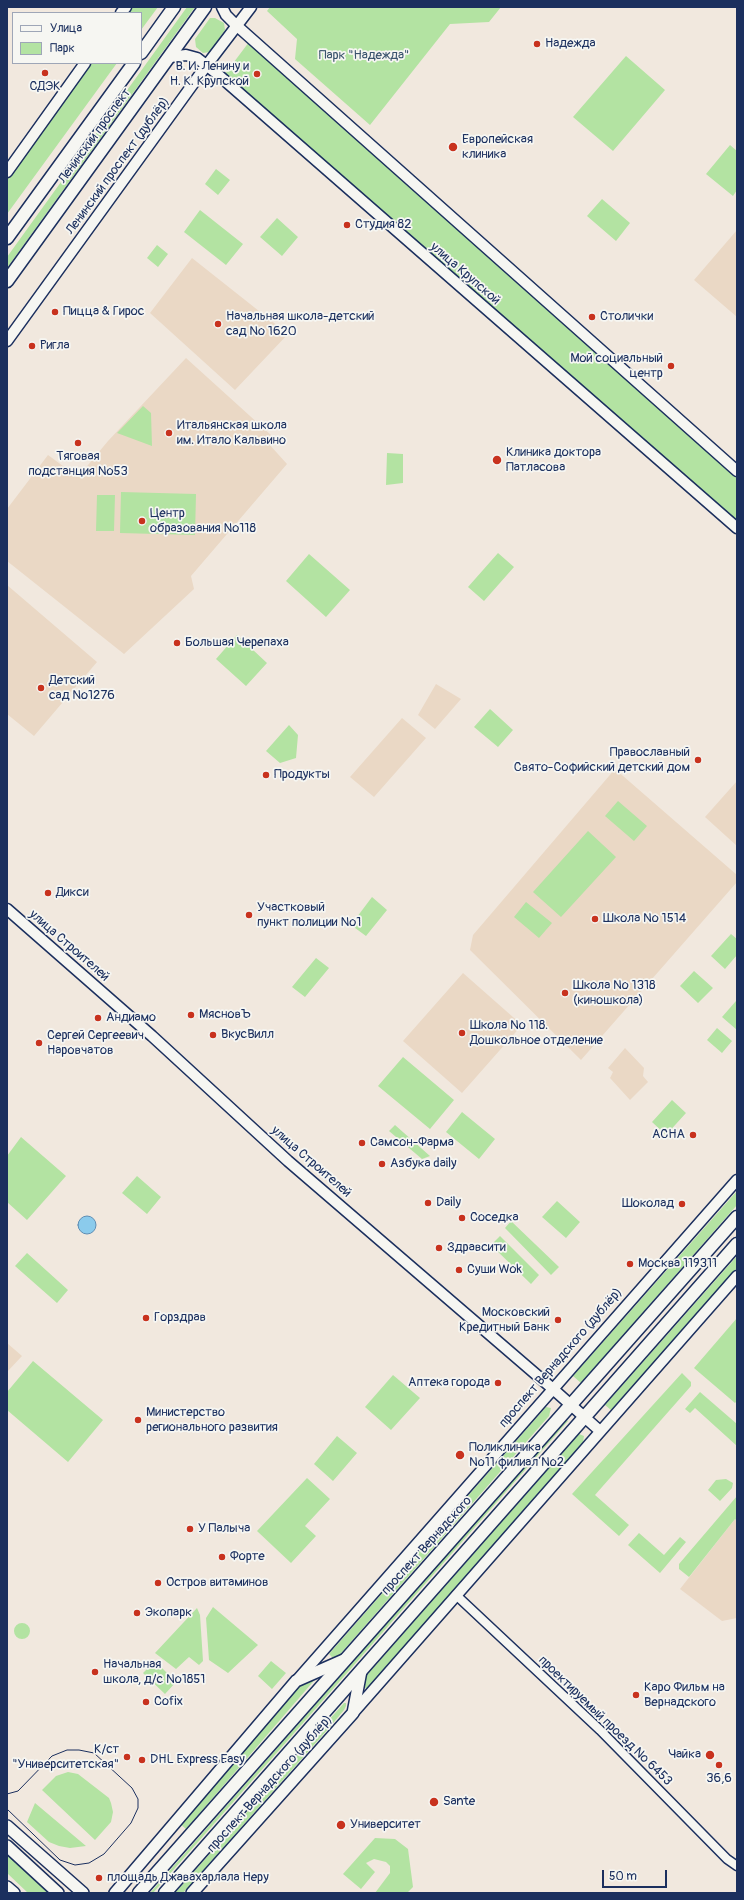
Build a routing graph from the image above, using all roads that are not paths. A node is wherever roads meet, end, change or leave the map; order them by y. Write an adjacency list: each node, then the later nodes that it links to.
1 (174, 7): 6 (main road)
2 (205, 7): 7 (main road, Ленинский проспект)
3 (222, 7): 5 (street)
4 (251, 7): 5 (street, Ленинский проспект (дублёр))
5 (236, 25): 10 (street, Ленинский проспект (дублёр)); 15 (street)
6 (142, 52)
7 (170, 57): 10 (street, улица Крупской); 13 (main road, Ленинский проспект)
8 (84, 64): 11 (street)
9 (133, 64): 12 (main road, Ленинский проспект)
10 (206, 66): 14 (street, Ленинский проспект (дублёр)); 16 (street, улица Крупской)
11 (7, 172)
12 (7, 238)
13 (7, 281)
14 (7, 340)
15 (737, 471)
16 (737, 528)
17 (7, 909): 22 (street, улица Строителей)
18 (737, 1180): 22 (street, проспект Вернадского (дублёр))
19 (737, 1217): 23 (main road, проспект Вернадского)
20 (737, 1244): 24 (main road)
21 (737, 1276): 25 (street, проспект Вернадского (дублёр))
22 (553, 1389): 23 (street, улица Строителей); 29 (street, проспект Вернадского (дублёр))
23 (570, 1405): 24 (street, улица Строителей); 27 (main road, проспект Вернадского)
24 (584, 1417): 25 (street, улица Строителей); 28 (main road)
25 (600, 1431): 26 (street, проспект Вернадского (дублёр))
26 (456, 1595): 30 (street, проспект Вернадского (дублёр)); 33 (street, проектируемый проезд № 6453)
27 (346, 1659): 29 (main road, проспект Вернадского (дублёр)); 41 (main road, проспект Вернадского)
28 (361, 1671): 30 (main road); 42 (main road)
29 (296, 1681): 40 (main road, проспект Вернадского (дублёр))
30 (353, 1713): 43 (main road, проспект Вернадского (дублёр))
31 (7, 1826): 34 (main road)
32 (7, 1846): 37 (main road)
33 (737, 1866)
34 (69, 1881): 38 (street); 39 (main road)
35 (7, 1887): 36 (main road)
36 (14, 1893)
37 (58, 1893)
38 (72, 1893)
39 (83, 1893)
40 (115, 1893)
41 (139, 1893)
42 (165, 1893)
43 (192, 1893)

